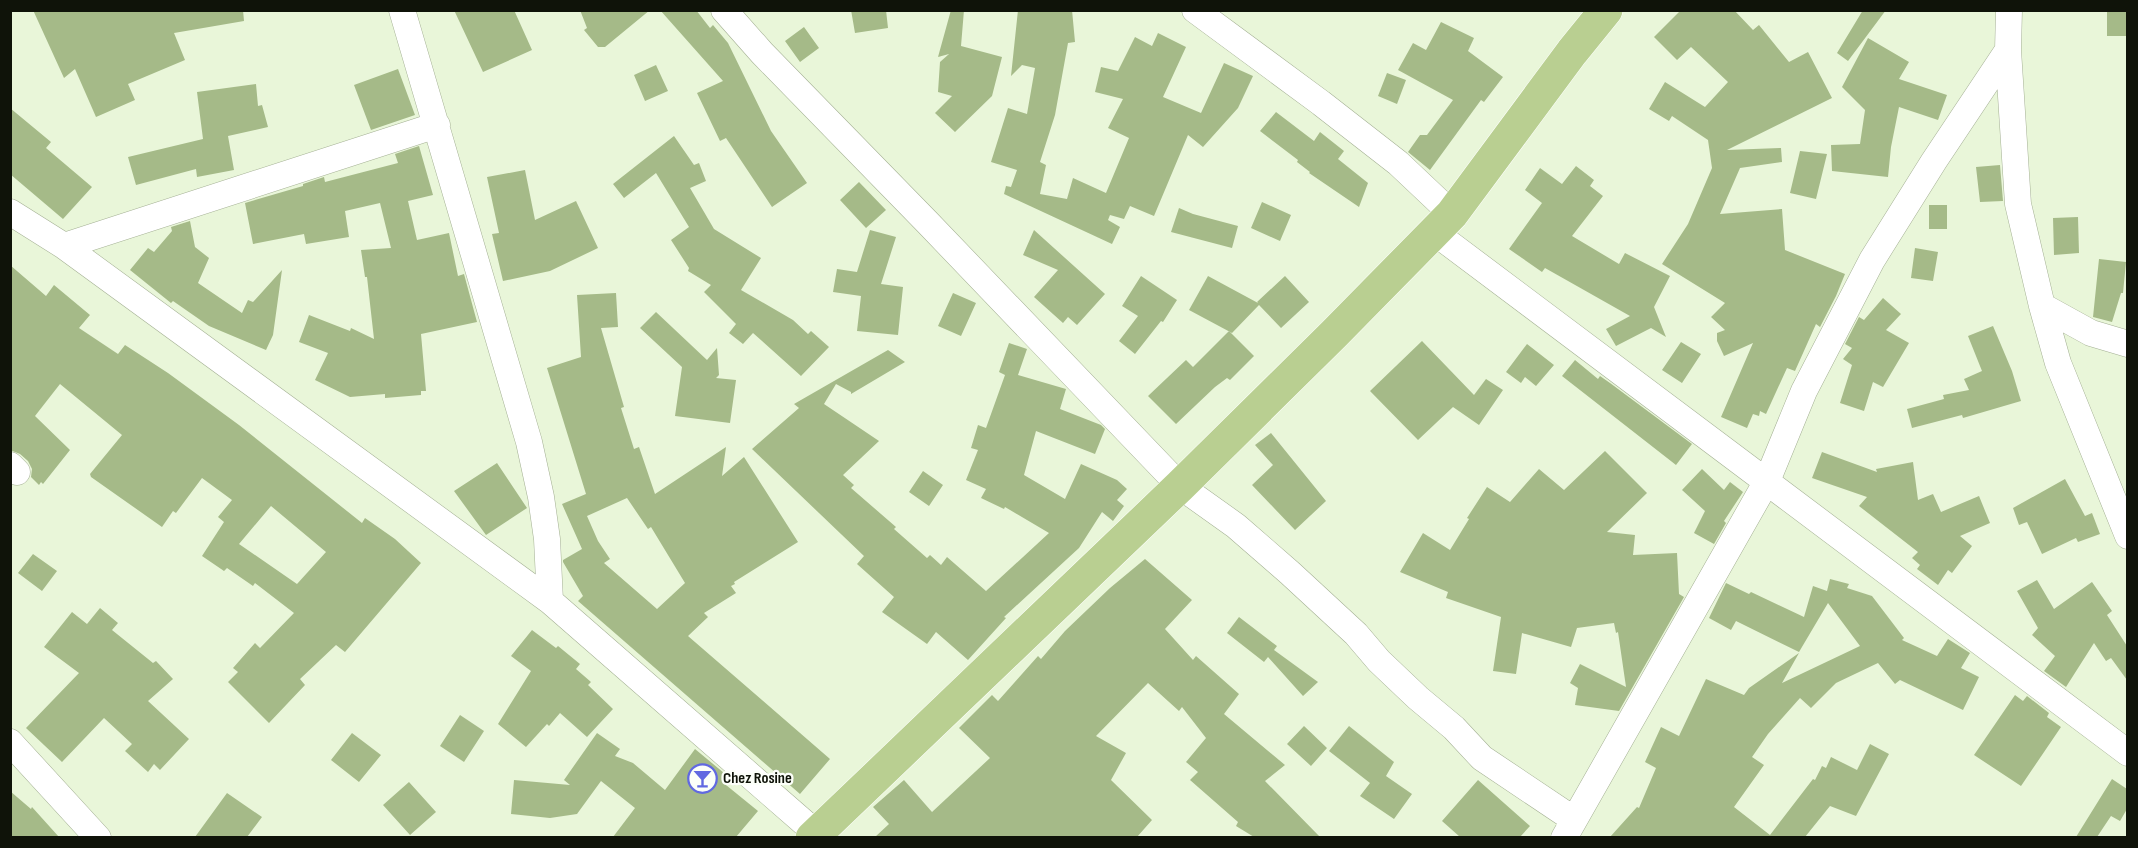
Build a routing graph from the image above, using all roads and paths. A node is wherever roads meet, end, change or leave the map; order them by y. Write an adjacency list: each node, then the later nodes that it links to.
1 (402, 10): 7 (street)
2 (724, 10): 14 (street)
3 (1195, 10): 9 (street)
4 (1606, 10): 9 (main road)
5 (2009, 10): 6 (street)
6 (2008, 50): 11 (street); 13 (street)
7 (437, 125): 10 (street); 16 (street)
8 (10, 212): 10 (street)
9 (1443, 223): 13 (street); 14 (main road)
10 (64, 246): 16 (street)
11 (2042, 306): 12 (street); 15 (street)
12 (2127, 345)
13 (1767, 481): 18 (street); 19 (street)
14 (1180, 486): 19 (street); 20 (main road)
15 (2127, 536)
16 (550, 601): 20 (street)
17 (10, 742): 21 (street)
18 (2127, 753)
19 (1568, 828)
20 (814, 836)
21 (98, 837)

